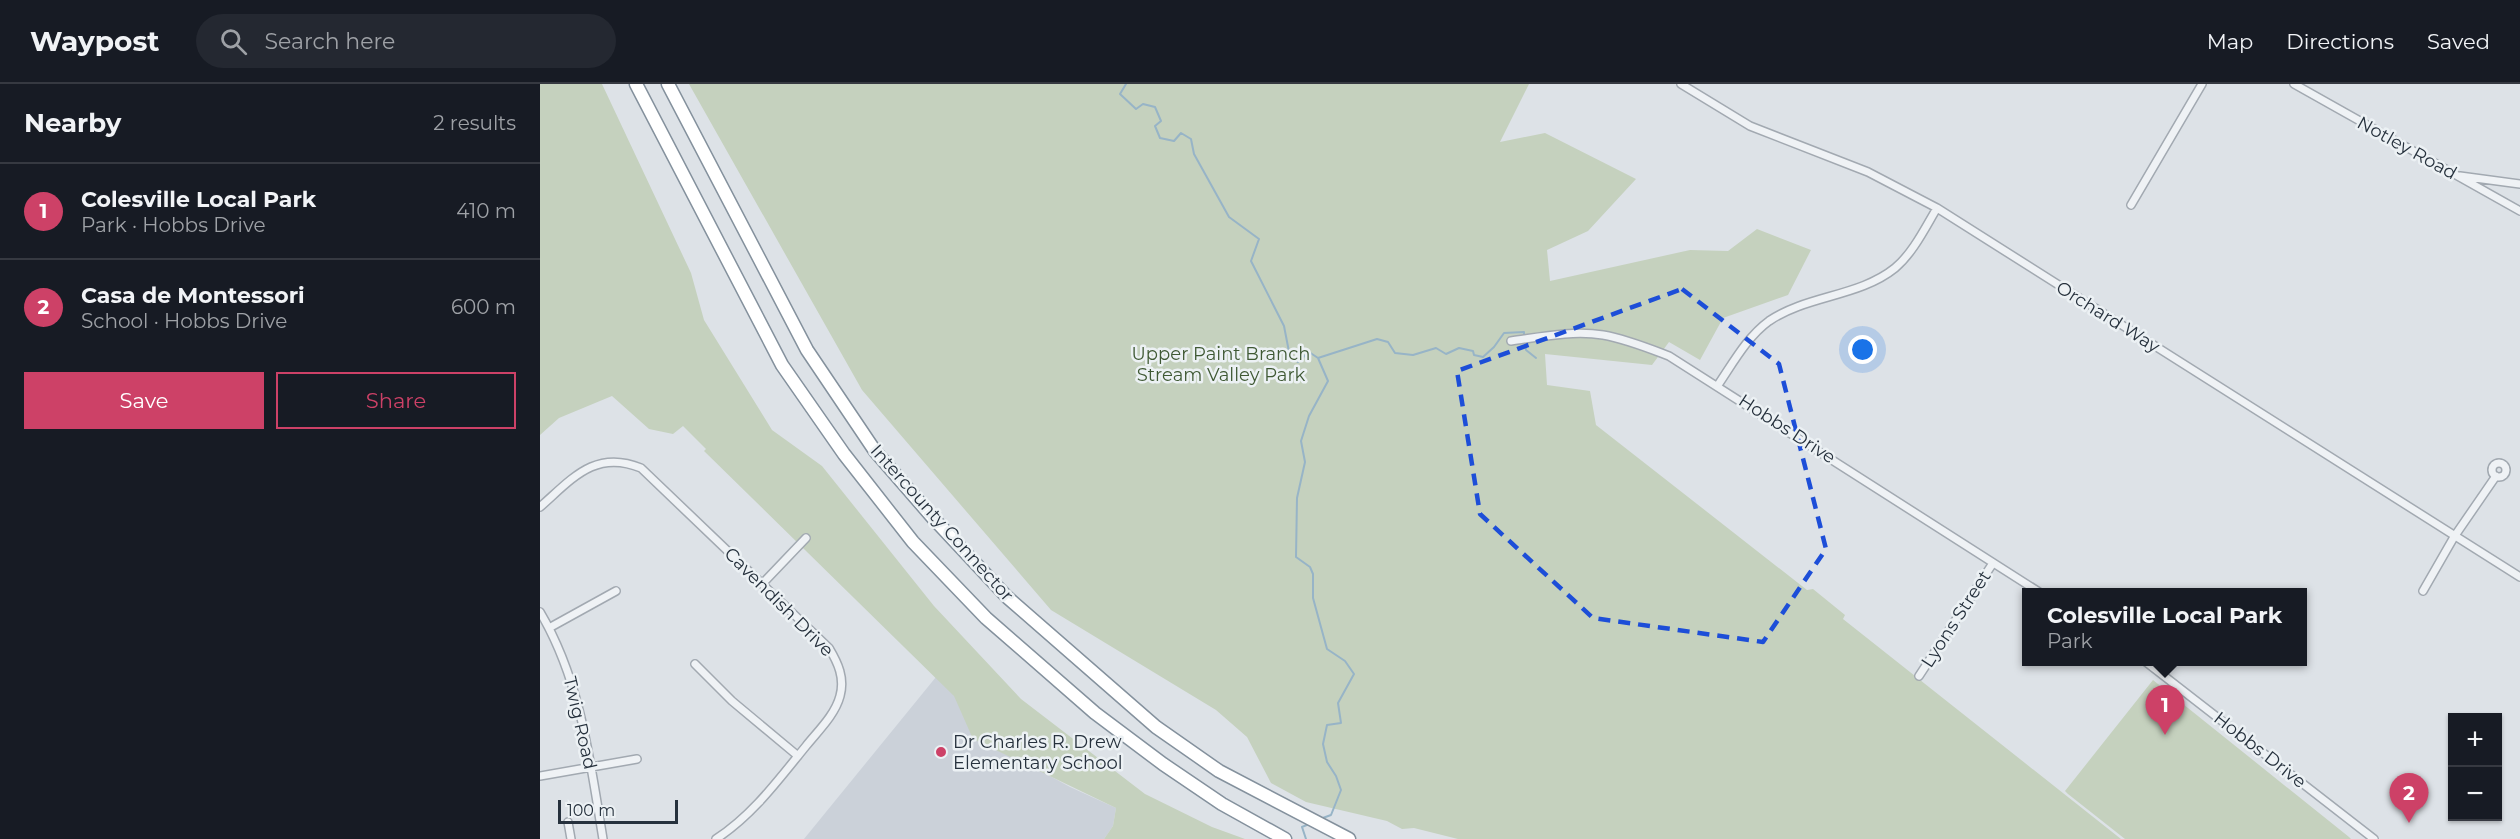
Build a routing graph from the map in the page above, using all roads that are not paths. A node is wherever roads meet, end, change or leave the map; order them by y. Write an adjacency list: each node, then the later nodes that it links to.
1 (636, 84): 36 (highway, Intercounty Connector)
2 (668, 84): 37 (highway, Intercounty Connector)
3 (1681, 84): 9 (street, Orchard Way)
4 (2202, 84): 8 (street)
5 (2294, 84): 6 (street, Notley Road)
6 (2456, 175): 7 (street); 10 (street, Notley Road)
7 (2520, 183)
8 (2131, 205)
9 (1937, 208): 12 (street); 15 (street, Orchard Way)
10 (2520, 211)
11 (1511, 341): 12 (street, Hobbs Drive)
12 (1718, 385): 17 (street, Hobbs Drive)
13 (2496, 476): 15 (street)
14 (540, 507): 19 (street, Cavendish Drive)
15 (2454, 537): 18 (street, Orchard Way); 22 (street)
16 (806, 538): 19 (street)
17 (1993, 563): 20 (street, Hobbs Drive); 27 (street, Lyons Street)
18 (2520, 577)
19 (763, 584): 28 (street, Cavendish Drive)
20 (2033, 588)
21 (616, 591): 24 (street)
22 (2423, 591)
23 (540, 612): 24 (street, Twig Road)
24 (549, 628): 30 (street, Twig Road)
25 (695, 664): 28 (street)
26 (2151, 666): 38 (street, Hobbs Drive)
27 (1918, 676)
28 (798, 756): 35 (street, Cavendish Drive)
29 (637, 759): 30 (street)
30 (590, 766): 31 (street); 34 (street, Twig Road)
31 (540, 776)
32 (568, 822): 33 (street)
33 (571, 839)
34 (603, 839)
35 (716, 839)
36 (1285, 839)
37 (1349, 839)
38 (2374, 839)

